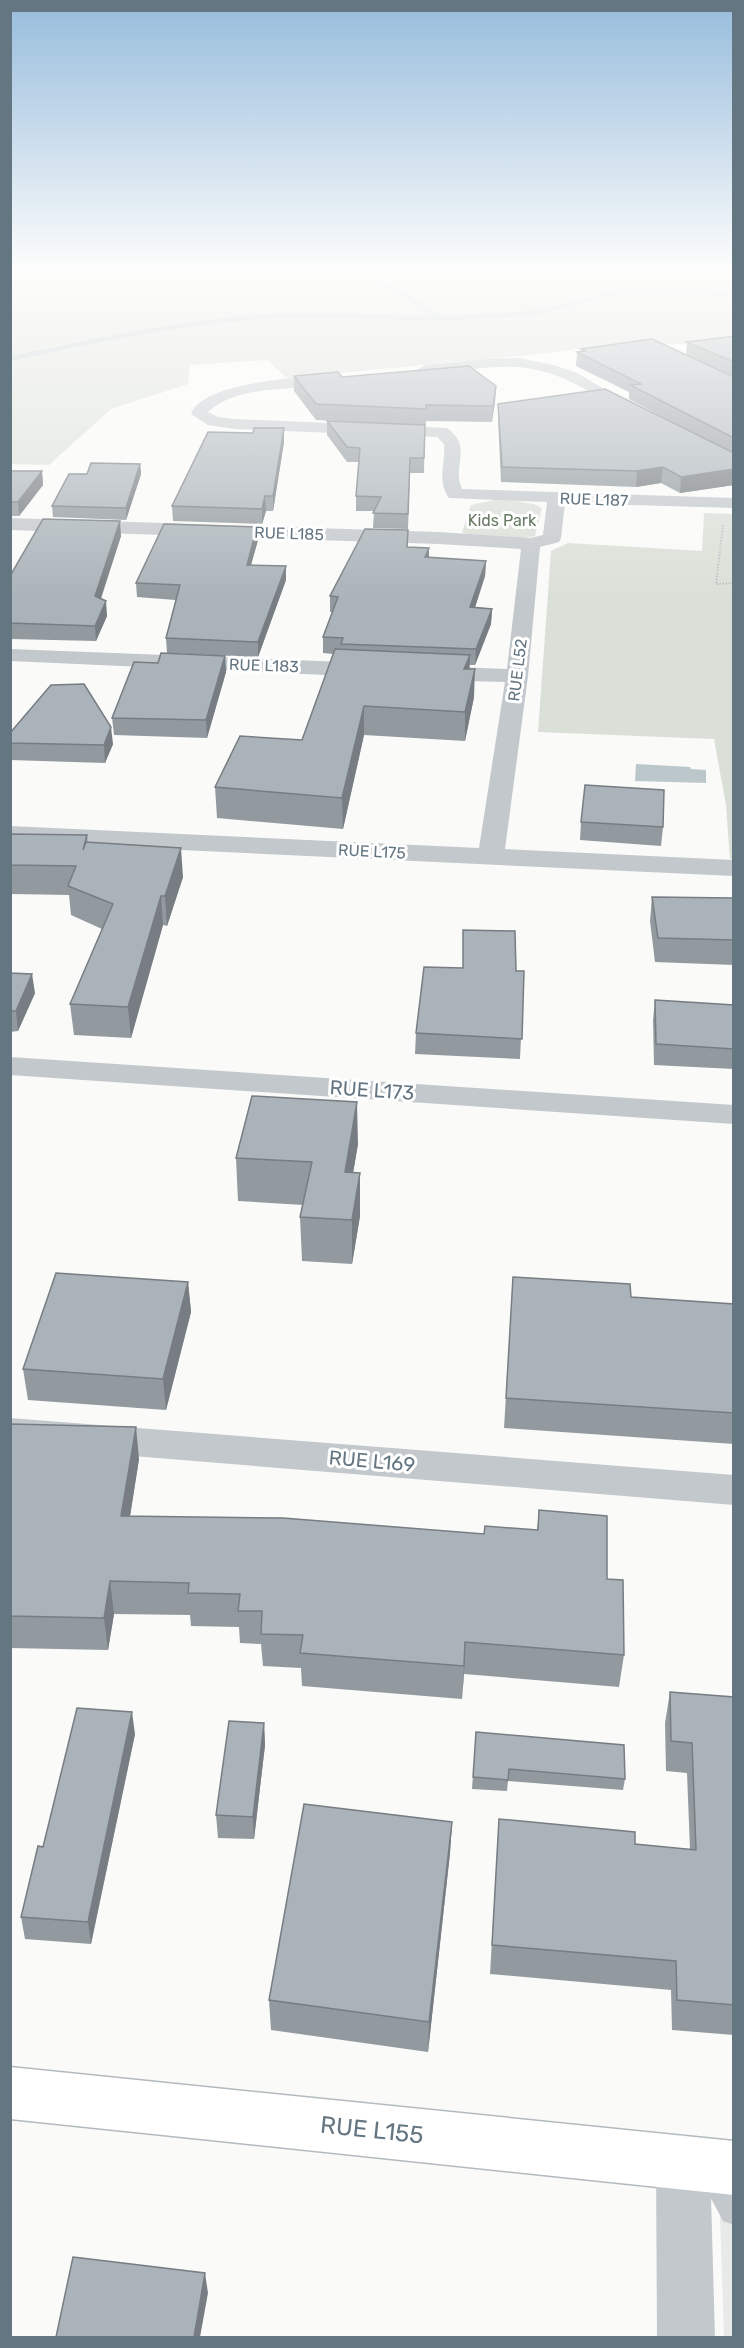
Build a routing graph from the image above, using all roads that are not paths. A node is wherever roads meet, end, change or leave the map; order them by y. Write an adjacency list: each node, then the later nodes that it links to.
1 (311, 382): 4 (street)
2 (578, 382): 3 (street)
3 (654, 422)
4 (455, 494): 5 (street, RUE L187); 8 (street)
5 (557, 498): 6 (street, RUE L187); 9 (street)
6 (734, 502)
7 (10, 524): 8 (street, RUE L185)
8 (439, 538): 9 (street, RUE L185)
9 (531, 544): 13 (street, RUE L52)
10 (10, 655): 11 (street, RUE L183)
11 (387, 671)
12 (411, 672): 13 (street)
13 (517, 676): 15 (street, RUE L52)
14 (10, 834): 15 (street, RUE L175)
15 (491, 856): 16 (street, RUE L175)
16 (734, 868)
17 (10, 1066): 18 (street, RUE L173)
18 (734, 1114)
19 (10, 1432): 20 (street, RUE L169)
20 (734, 1490)
21 (10, 2093): 22 (street, RUE L155)
22 (708, 2165): 23 (lane); 24 (street)
23 (734, 2210)
24 (686, 2337)

